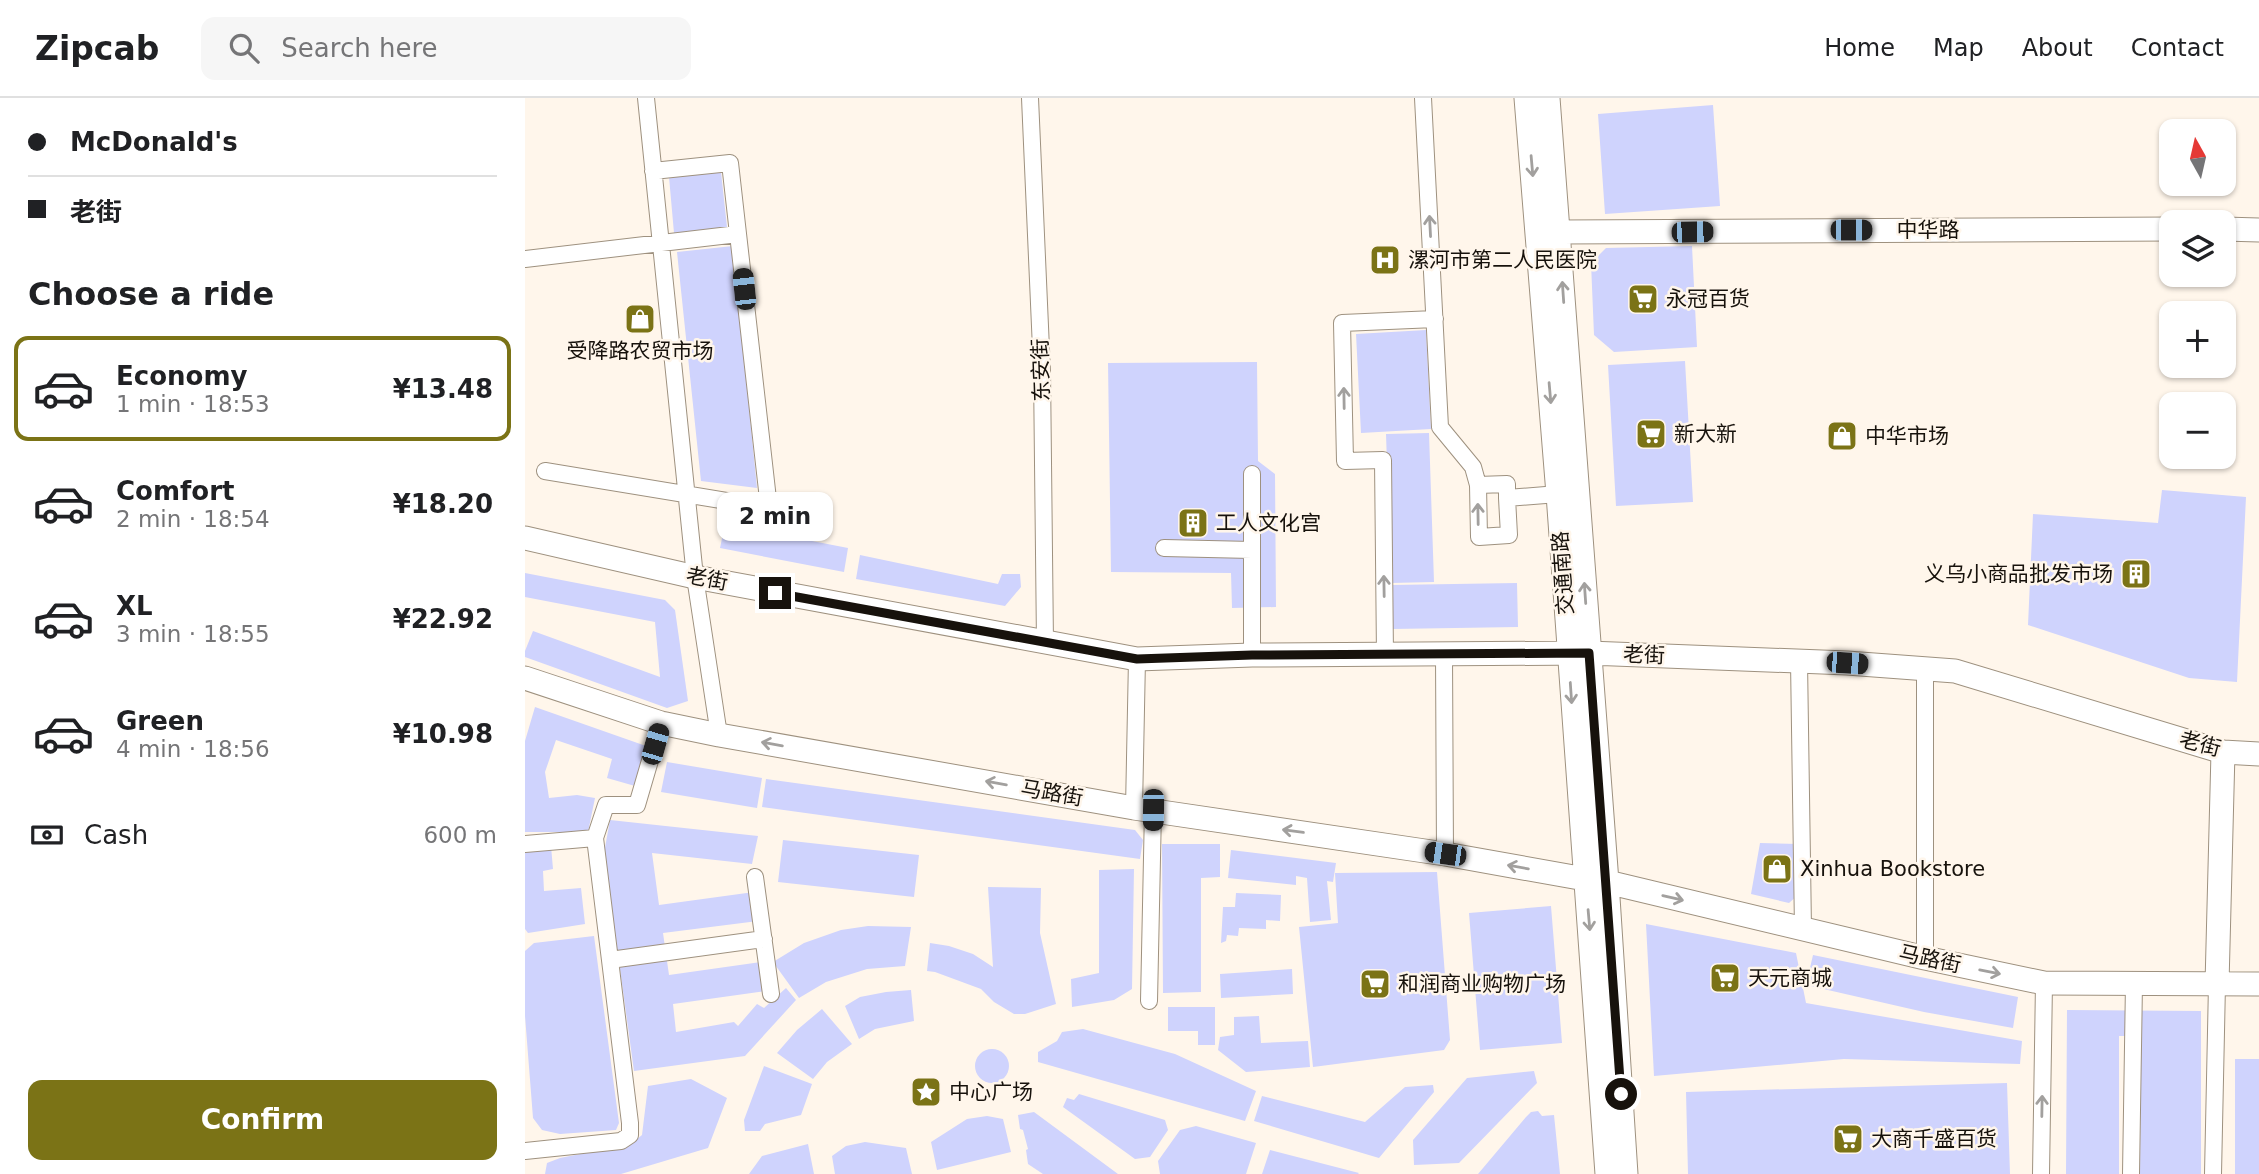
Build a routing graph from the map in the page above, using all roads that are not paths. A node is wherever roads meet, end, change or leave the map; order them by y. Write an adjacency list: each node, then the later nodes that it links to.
1 (646, 98): 6 (street)
2 (1030, 98): 25 (street, 东安街)
3 (1423, 98): 14 (street, one-way to 3)
4 (1527, 98): 19 (street, 交通南路, one-way to 19)
5 (1548, 98): 10 (street, 交通南路)
6 (653, 171): 11 (street); 12 (street)
7 (2159, 229): 10 (street, 中华路)
8 (2236, 229): 9 (street)
9 (2259, 230)
10 (1559, 232): 26 (street, 交通南路, one-way to 10)
11 (738, 234): 12 (street); 18 (street)
12 (660, 243): 13 (street); 18 (street)
13 (525, 259)
14 (1435, 319): 17 (street); 29 (street, one-way to 14)
15 (545, 471): 18 (street)
16 (1252, 474): 23 (street)
17 (1478, 485): 20 (street); 20 (street, one-way to 17)
18 (686, 494): 24 (street)
19 (1558, 494): 20 (street); 26 (street, 交通南路)
20 (1507, 498)
21 (525, 538): 24 (street, 老街)
22 (1164, 548): 23 (street)
23 (1252, 550): 28 (street)
24 (695, 578): 25 (street, 老街); 35 (street)
25 (1045, 643): 30 (street, 老街)
26 (1579, 653): 27 (street, 老街); 31 (street, 老街); 43 (street, 交通南路)
27 (1444, 654): 29 (street, 老街); 41 (street)
28 (1252, 655): 29 (street, 老街); 30 (street, 老街)
29 (1385, 655)
30 (1137, 659): 38 (street)
31 (1799, 661): 32 (street, 老街); 44 (street)
32 (1925, 668): 36 (street, 老街); 46 (street)
33 (525, 678): 34 (street, 马路街)
34 (661, 723): 35 (street, 马路街); 39 (street)
35 (719, 735): 38 (street, 马路街, one-way to 35)
36 (2223, 752): 37 (street, 老街); 50 (street)
37 (2259, 754)
38 (1144, 809): 41 (street, 马路街, one-way to 38); 53 (street)
39 (595, 838): 40 (street); 47 (street)
40 (525, 844)
41 (1445, 854): 43 (street, 马路街, one-way to 41)
42 (755, 877): 45 (street)
43 (1596, 881): 44 (street, 马路街, one-way to 44); 55 (street, 交通南路, one-way to 55); 56 (street, 交通南路)
44 (1803, 929): 46 (street, 马路街)
45 (764, 939): 47 (street); 52 (street)
46 (1925, 958): 48 (street, 马路街, one-way to 48)
47 (610, 960): 54 (street)
48 (2044, 983): 49 (street, 马路街); 57 (street, one-way to 48)
49 (2134, 983): 50 (street, 马路街); 58 (street)
50 (2217, 984): 51 (street, 马路街); 59 (street)
51 (2259, 984)
52 (771, 994)
53 (1149, 1001)
54 (525, 1151)
55 (1607, 1174)
56 (1626, 1174)
57 (2041, 1174)
58 (2131, 1174)
59 (2213, 1174)

